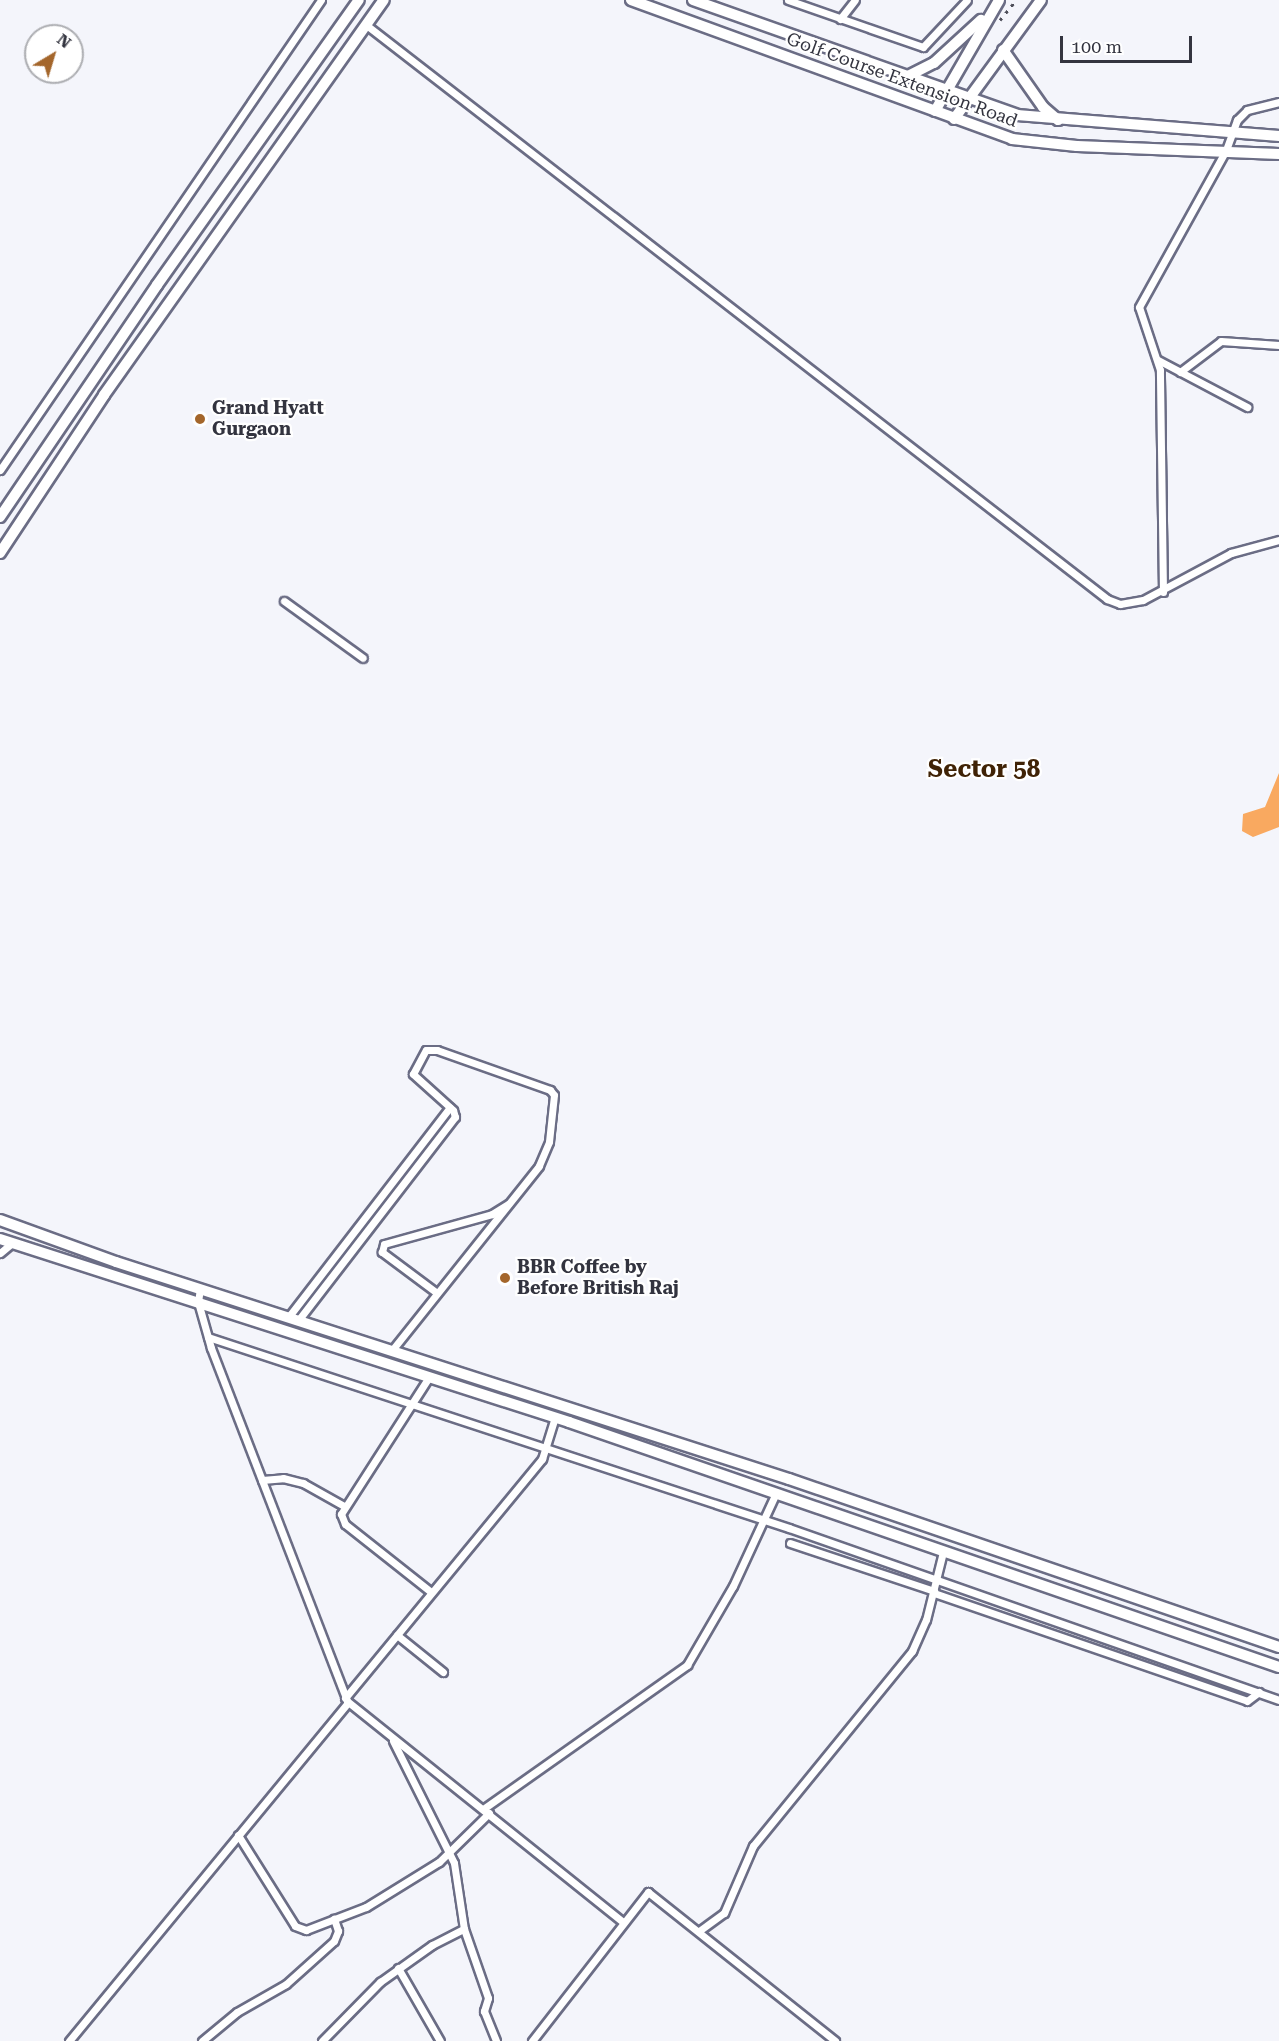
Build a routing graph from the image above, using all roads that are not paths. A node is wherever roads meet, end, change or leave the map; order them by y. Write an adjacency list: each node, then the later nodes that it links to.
1 (321, 0): 32 (street)
2 (384, 0): 13 (street)
3 (630, 0): 21 (street, Golf Course Extension Road)
4 (693, 0): 15 (street, Golf Course Extension Road)
5 (788, 0): 12 (street)
6 (855, 0): 12 (street)
7 (967, 0): 12 (street)
8 (999, 0): 11 (street)
9 (1041, 0): 14 (street)
10 (354, 2): 16 (street)
11 (990, 11): 15 (street); 18 (street)
12 (840, 19)
13 (364, 24): 17 (street); 36 (street)
14 (1003, 50): 19 (street); 23 (street)
15 (908, 76): 18 (street, Golf Course Extension Road)
16 (302, 78): 17 (street); 33 (street)
17 (319, 90): 35 (street)
18 (947, 90): 19 (street, Golf Course Extension Road); 21 (street)
19 (965, 98): 22 (street); 23 (street, Golf Course Extension Road)
20 (1279, 102): 24 (street)
21 (935, 111): 22 (street, Golf Course Extension Road)
22 (954, 119): 26 (street, Golf Course Extension Road)
23 (1058, 120): 24 (street, Golf Course Extension Road)
24 (1232, 131): 25 (street, Golf Course Extension Road); 26 (street)
25 (1279, 136)
26 (1226, 150): 27 (street, Golf Course Extension Road); 29 (street)
27 (1279, 154)
28 (1279, 345): 30 (street)
29 (1158, 360): 30 (street); 36 (street)
30 (1180, 372): 31 (street)
31 (1247, 407)
32 (0, 470)
33 (0, 517)
34 (1279, 540): 36 (street)
35 (0, 553)
36 (1163, 592)
37 (284, 601): 38 (street)
38 (363, 658)
39 (450, 1107): 40 (street); 41 (street); 44 (street)
40 (414, 1153): 41 (street); 42 (street)
41 (422, 1159): 43 (street)
42 (388, 1188): 43 (street); 46 (street)
43 (395, 1193): 48 (street)
44 (508, 1204): 52 (street); 52 (street)
45 (0, 1220): 51 (street)
46 (353, 1234): 48 (street); 54 (street)
47 (0, 1239): 49 (street)
48 (360, 1239): 54 (street)
49 (12, 1243): 50 (street); 53 (street)
50 (0, 1253)
51 (200, 1288): 53 (street); 54 (street)
52 (437, 1293): 56 (street)
53 (198, 1302): 55 (street); 57 (street)
54 (295, 1317): 56 (street)
55 (208, 1337): 58 (street); 61 (street)
56 (393, 1349): 71 (street)
57 (429, 1377): 58 (street); 59 (street)
58 (412, 1402): 60 (street); 63 (street)
59 (555, 1417): 60 (street); 62 (street)
60 (548, 1447): 64 (street); 68 (street)
61 (262, 1480): 63 (street); 75 (street)
62 (775, 1495): 64 (street); 66 (street)
63 (344, 1506): 68 (street)
64 (766, 1520): 67 (street); 78 (street)
65 (789, 1543): 69 (street)
66 (943, 1552): 67 (street); 72 (street)
67 (937, 1580): 69 (street); 74 (street)
68 (431, 1592): 70 (street)
69 (934, 1592): 74 (street); 84 (street)
70 (397, 1635): 73 (street); 75 (street)
71 (1279, 1647)
72 (1279, 1666)
73 (443, 1672)
74 (1259, 1692): 76 (street)
75 (347, 1700): 77 (street); 79 (street)
76 (1279, 1700)
77 (392, 1739): 78 (street); 80 (street)
78 (486, 1811): 80 (street); 82 (street)
79 (238, 1835): 81 (street); 86 (street)
80 (450, 1855): 81 (street); 83 (street)
81 (334, 1919): 87 (street)
82 (622, 1921): 84 (street); 91 (street)
83 (465, 1929): 85 (street); 90 (street)
84 (699, 1931): 92 (street)
85 (398, 1968): 88 (street); 89 (street)
86 (72, 2040)
87 (202, 2041)
88 (322, 2041)
89 (440, 2041)
90 (496, 2041)
91 (532, 2041)
92 (835, 2041)

